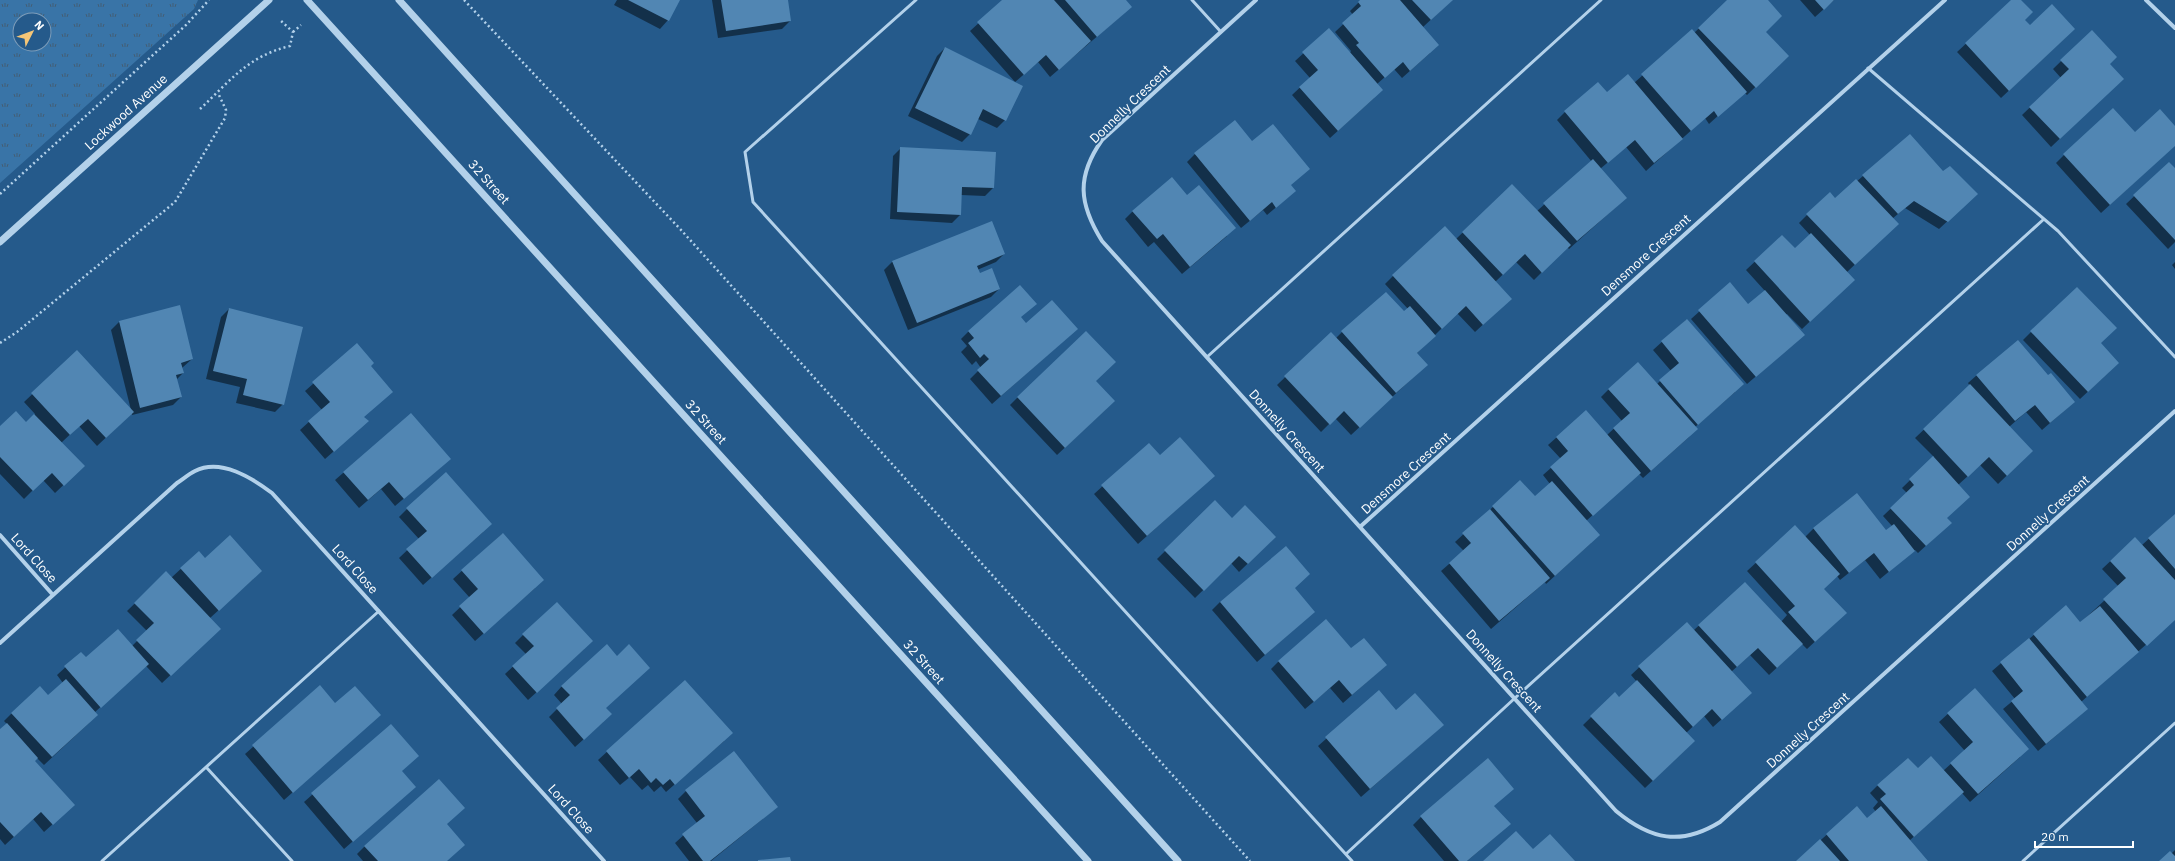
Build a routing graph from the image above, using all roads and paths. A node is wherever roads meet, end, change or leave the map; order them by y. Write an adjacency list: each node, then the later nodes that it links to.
1 (209, 0): 18 (path)
2 (269, 0): 20 (street, Lockwood Avenue)
3 (307, 0): 37 (street, 32 Street)
4 (399, 0): 38 (street)
5 (464, 0): 39 (path)
6 (916, 0): 33 (lane)
7 (1192, 0): 13 (lane)
8 (1256, 0): 13 (street, Donnelly Crescent)
9 (1601, 0): 22 (lane)
10 (1945, 0): 15 (street, Densmore Crescent)
11 (2146, 0): 12 (street)
12 (2175, 28)
13 (1221, 32): 22 (street, Donnelly Crescent)
14 (290, 46): 16 (path)
15 (1868, 68): 19 (lane); 25 (street, Densmore Crescent)
16 (218, 93): 17 (path); 21 (path)
17 (200, 109)
18 (0, 194)
19 (2044, 219): 23 (lane); 30 (lane)
20 (0, 242)
21 (0, 343)
22 (1207, 357): 25 (street, Donnelly Crescent)
23 (2175, 357)
24 (2175, 411): 30 (street, Donnelly Crescent)
25 (1361, 526): 30 (street, Donnelly Crescent)
26 (0, 535): 27 (street, Lord Close)
27 (53, 595): 28 (street, Lord Close); 29 (street, Lord Close)
28 (379, 611): 32 (lane); 36 (street, Lord Close)
29 (0, 643)
30 (1515, 698): 33 (lane)
31 (2175, 723): 41 (lane)
32 (206, 767): 34 (lane); 35 (lane)
33 (1346, 854): 40 (lane)
34 (102, 861)
35 (292, 861)
36 (604, 861)
37 (1088, 861)
38 (1178, 861)
39 (1250, 861)
40 (1352, 861)
41 (2023, 861)

